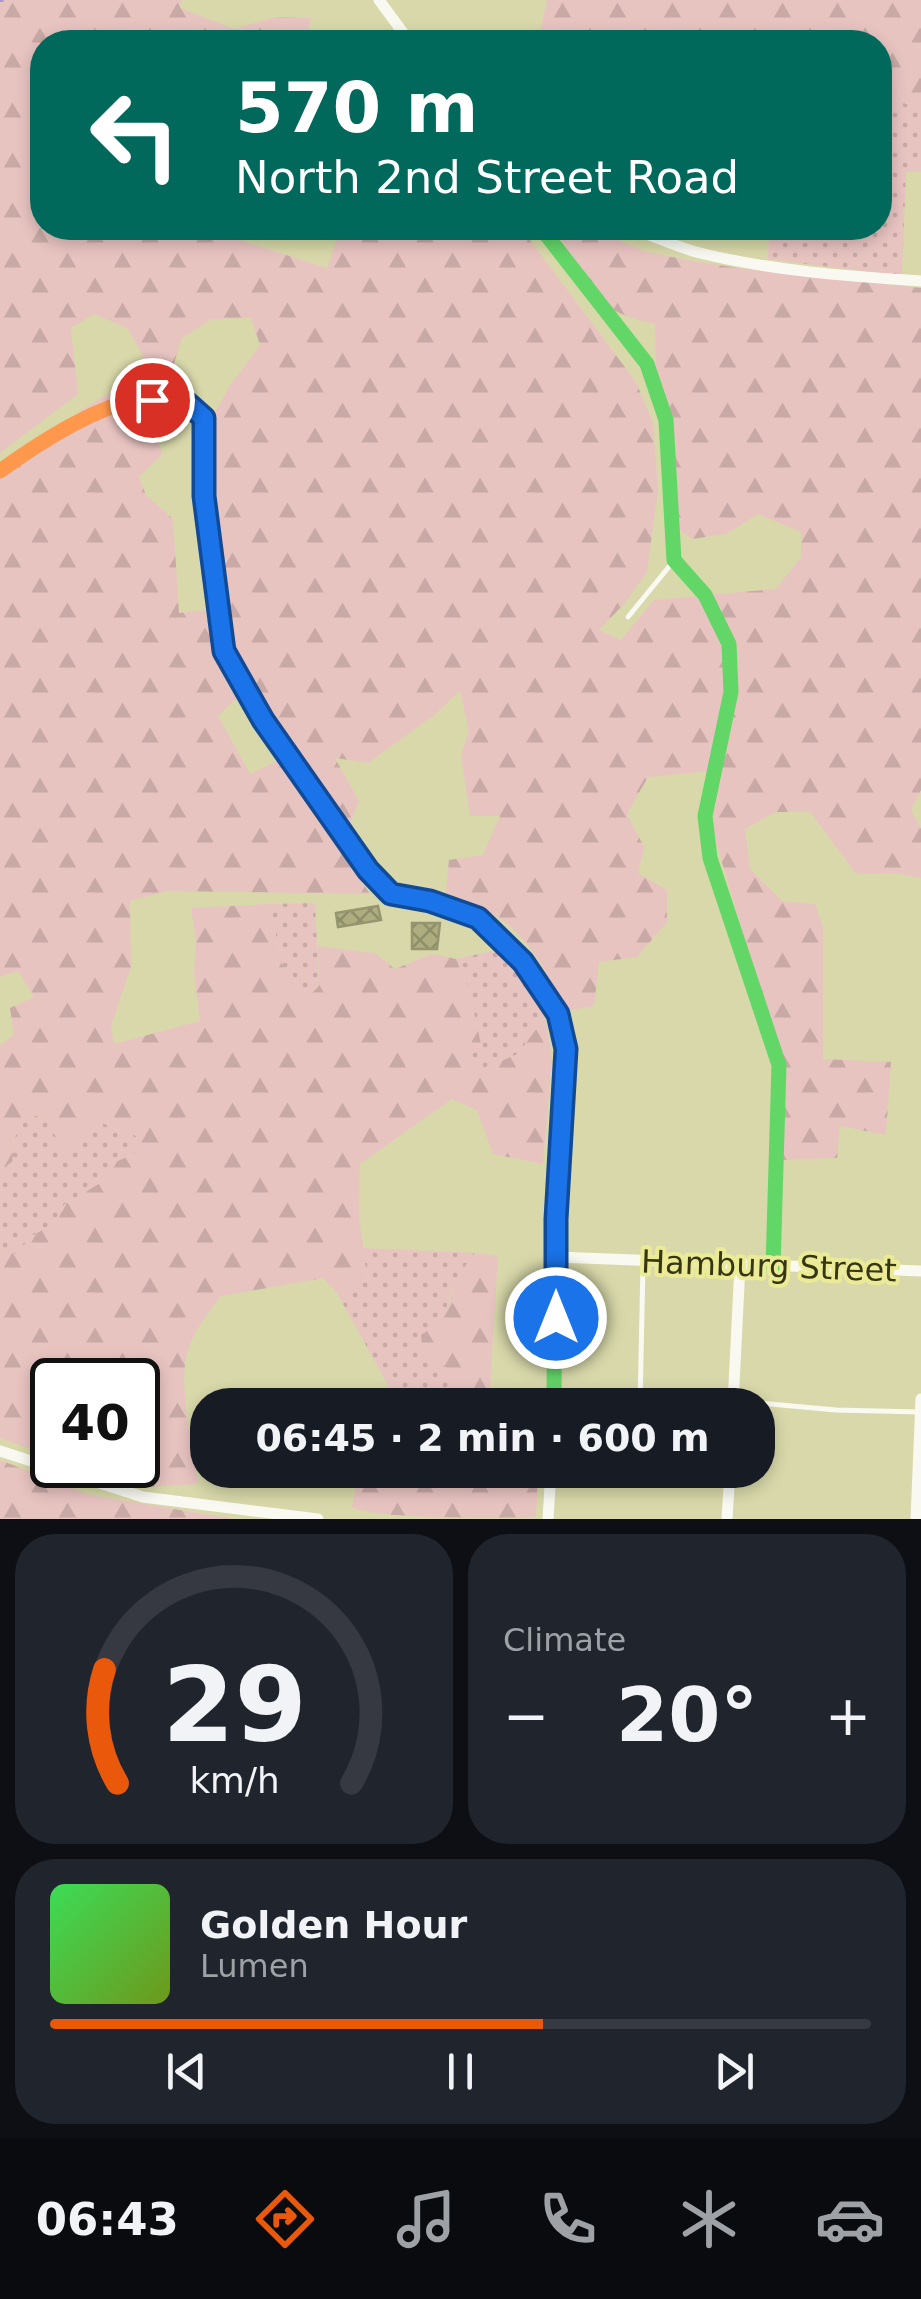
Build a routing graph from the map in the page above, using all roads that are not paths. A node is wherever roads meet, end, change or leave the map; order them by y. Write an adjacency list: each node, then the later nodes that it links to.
1 (379, 0): 2 (street)
2 (401, 30)
3 (551, 240): 7 (street)
4 (669, 240): 5 (street)
5 (921, 281)
6 (0, 471): 9 (street)
7 (674, 560): 8 (lane); 12 (street)
8 (628, 617)
9 (557, 1257): 10 (street, Hamburg Street); 14 (street)
10 (643, 1261): 11 (street, Hamburg Street); 15 (lane)
11 (740, 1266): 12 (street, Hamburg Street); 16 (street)
12 (773, 1266): 13 (street, Hamburg Street)
13 (921, 1271)
14 (554, 1388)
15 (640, 1388)
16 (734, 1388)
17 (921, 1400): 19 (street)
18 (775, 1406): 19 (lane)
19 (920, 1412): 26 (street)
20 (0, 1451): 23 (street)
21 (549, 1488): 24 (street)
22 (729, 1488): 25 (street)
23 (318, 1519)
24 (548, 1519)
25 (728, 1519)
26 (916, 1519)

